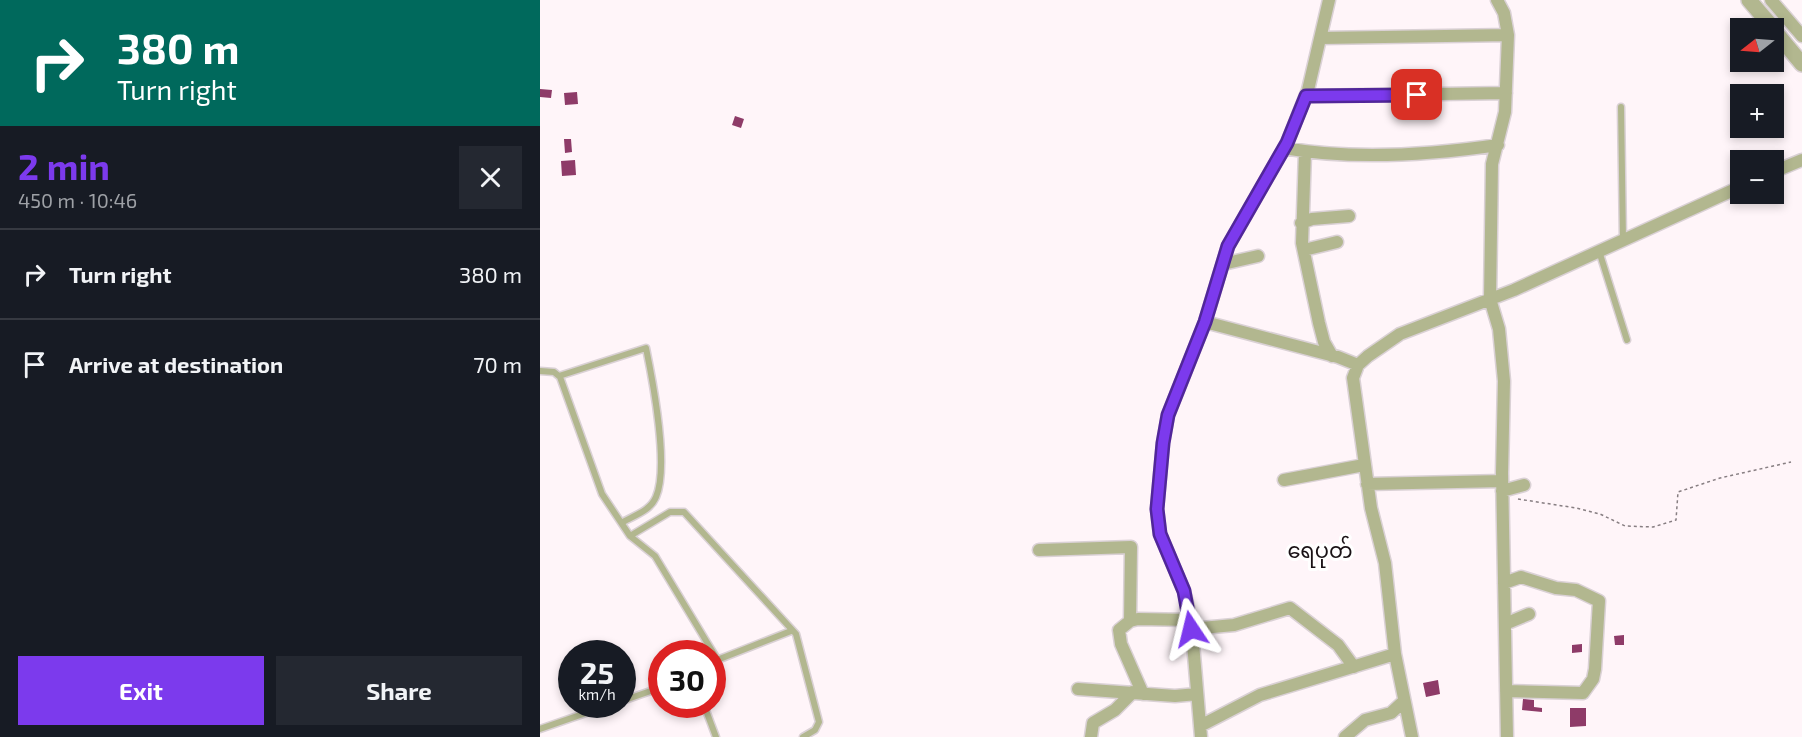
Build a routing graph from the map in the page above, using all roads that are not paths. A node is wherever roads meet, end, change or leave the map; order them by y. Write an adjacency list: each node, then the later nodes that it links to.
1 (1332, 0): 8 (street)
2 (1497, 0): 6 (street)
3 (1749, 0): 5 (street)
4 (1771, 0): 7 (street)
5 (1764, 18)
6 (1508, 35): 8 (street); 11 (street)
7 (1802, 36)
8 (1321, 38): 12 (street)
9 (1784, 42): 10 (street)
10 (1802, 64)
11 (1506, 93): 12 (street); 14 (street)
12 (1306, 96): 15 (street)
13 (1620, 107): 22 (lane)
14 (1498, 145): 16 (street); 28 (street)
15 (1284, 148): 16 (street); 27 (street)
16 (1305, 152): 21 (street)
17 (1802, 160): 18 (street)
18 (1784, 167)
19 (1730, 193): 22 (street)
20 (1349, 216): 21 (street)
21 (1300, 223): 24 (street)
22 (1623, 241): 25 (street)
23 (1337, 242): 24 (street)
24 (1304, 250): 31 (street)
25 (1599, 252): 28 (street); 30 (lane)
26 (1258, 256): 27 (street)
27 (1223, 264): 29 (street)
28 (1490, 299): 32 (street); 39 (street)
29 (1205, 322): 31 (street); 47 (street)
30 (1627, 340)
31 (1332, 356): 32 (street)
32 (1358, 365): 35 (street)
33 (540, 371): 34 (lane)
34 (559, 376): 40 (lane); 40 (lane)
35 (1365, 465): 36 (street); 37 (street)
36 (1284, 480)
37 (1367, 484): 39 (street); 50 (street)
38 (1524, 485): 39 (street)
39 (1502, 489): 43 (street)
40 (623, 522): 41 (lane)
41 (630, 536): 48 (lane); 49 (lane)
42 (1039, 550): 45 (street)
43 (1504, 583): 46 (street); 54 (street)
44 (1529, 614): 46 (street)
45 (1130, 621): 47 (street); 55 (street)
46 (1505, 624): 54 (street)
47 (1191, 625): 52 (street); 56 (street)
48 (791, 631): 51 (lane); 63 (lane)
49 (703, 640)
50 (1395, 654): 52 (street); 57 (street)
51 (726, 656)
52 (1354, 668): 61 (street)
53 (1078, 689): 55 (street)
54 (1506, 691): 67 (street)
55 (1138, 693): 56 (street); 64 (street)
56 (1197, 694): 61 (street)
57 (1404, 701): 65 (street); 66 (street)
58 (572, 718): 60 (lane)
59 (709, 718): 62 (lane)
60 (540, 729)
61 (1200, 731)
62 (716, 737)
63 (804, 737)
64 (1091, 737)
65 (1345, 737)
66 (1412, 737)
67 (1508, 737)

